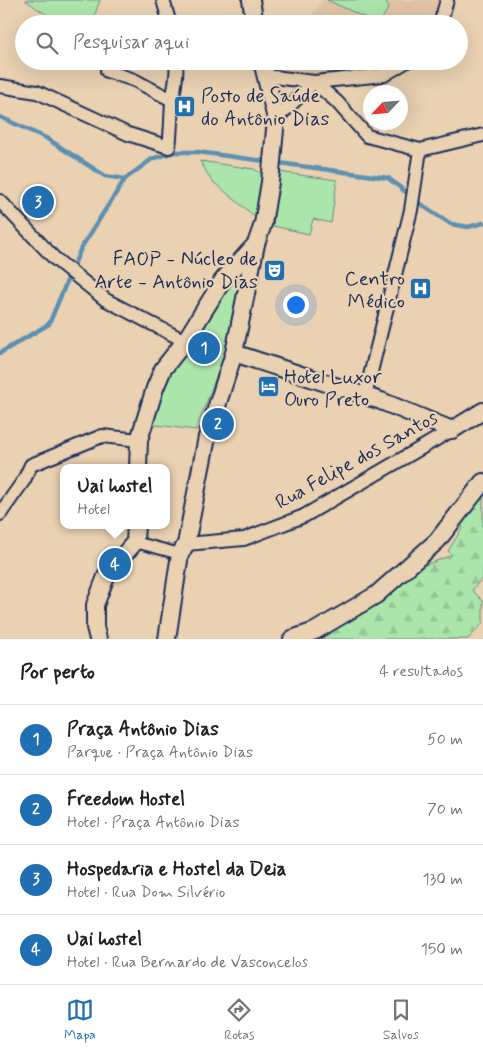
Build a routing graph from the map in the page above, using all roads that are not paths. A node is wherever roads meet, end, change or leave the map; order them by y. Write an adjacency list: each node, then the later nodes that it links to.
1 (163, 0): 4 (street)
2 (252, 0): 5 (street)
3 (447, 0): 6 (street)
4 (167, 15)
5 (254, 15)
6 (443, 15)
7 (176, 70): 14 (street)
8 (264, 70): 15 (street)
9 (268, 70): 12 (street)
10 (392, 70): 12 (street)
11 (107, 71): 14 (street)
12 (314, 82): 15 (street); 17 (street)
13 (0, 86): 14 (street)
14 (172, 100)
15 (276, 119): 19 (street)
16 (483, 135): 17 (street)
17 (420, 150): 22 (street)
18 (0, 201): 20 (street)
19 (256, 244): 20 (street); 21 (street)
20 (185, 341): 25 (street)
21 (234, 353): 22 (street); 31 (street)
22 (365, 396): 24 (street)
23 (483, 411): 24 (street, Rua Felipe dos Santos)
24 (452, 430): 31 (street, Rua Felipe dos Santos)
25 (139, 440): 26 (street); 28 (street)
26 (138, 464)
27 (483, 482): 34 (street)
28 (0, 514)
29 (136, 529): 30 (street)
30 (135, 542): 31 (street); 32 (street)
31 (183, 549): 33 (street)
32 (98, 639)
33 (167, 639)
34 (292, 639)

